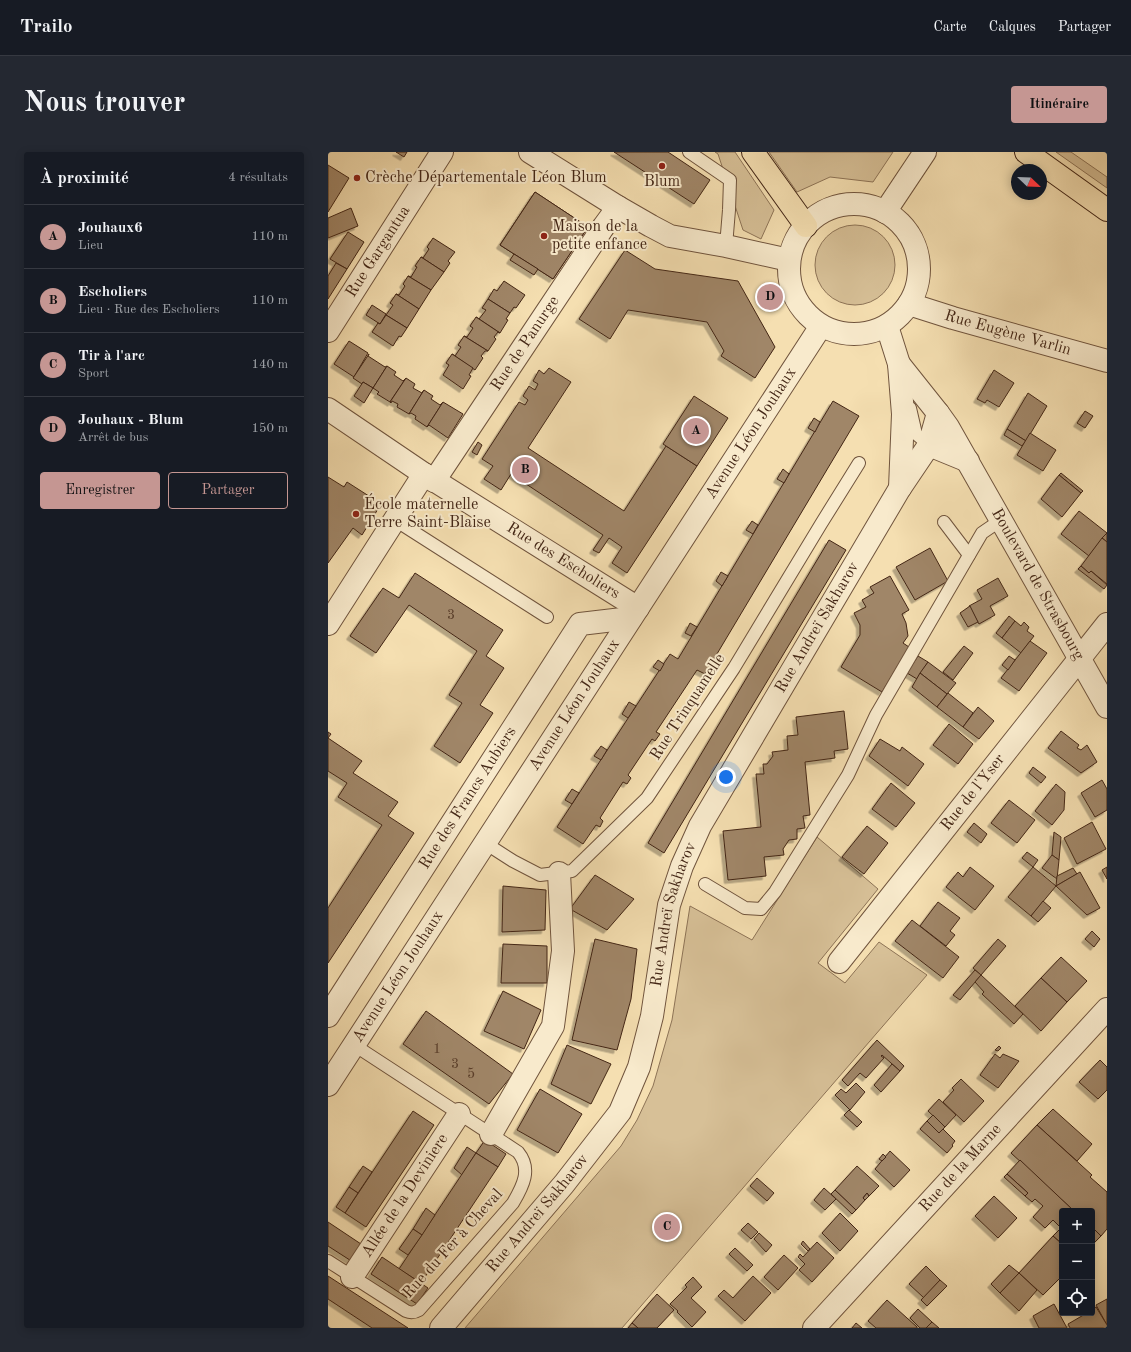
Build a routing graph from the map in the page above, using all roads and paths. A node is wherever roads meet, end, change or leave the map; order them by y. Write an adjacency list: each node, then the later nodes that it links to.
1 (442, 152): 16 (street, Rue Gargantua)
2 (530, 152): 7 (street)
3 (689, 152): 11 (lane)
4 (753, 152): 10 (highway)
5 (925, 152): 9 (street)
6 (1026, 152): 8 (highway)
7 (618, 207): 11 (street); 24 (street, Rue de Panurge)
8 (1107, 210)
9 (885, 212): 10 (street); 13 (street)
10 (806, 226): 12 (street)
11 (726, 246): 12 (street)
12 (789, 260): 14 (street)
13 (909, 304): 15 (street); 17 (street, Rue Eugène Varlin)
14 (821, 326): 15 (street); 30 (street, Avenue Léon Jouhaux)
15 (887, 326): 18 (street, Rue Andreï Sakharov)
16 (328, 331)
17 (1107, 361)
18 (899, 364): 20 (street, Boulevard de Strasbourg); 21 (lane); 25 (street, Rue Andreï Sakharov)
19 (328, 409): 24 (street, Rue des Escholiers)
20 (938, 412): 21 (street, Rue Andreï Sakharov); 22 (street, Boulevard de Strasbourg)
21 (929, 445): 22 (street); 25 (street, Rue Andreï Sakharov)
22 (968, 461): 27 (street, Boulevard de Strasbourg)
23 (860, 463): 37 (lane, Rue Trinquamelle)
24 (429, 478): 26 (street, Rue de Panurge); 30 (street, Rue des Escholiers)
25 (900, 488): 48 (street, Rue Andreï Sakharov)
26 (395, 520): 31 (lane); 32 (street, Rue de Panurge)
27 (1001, 520): 29 (lane); 34 (street, Boulevard de Strasbourg)
28 (944, 522): 29 (lane)
29 (969, 555): 38 (lane)
30 (635, 613): 36 (street, Avenue Léon Jouhaux); 41 (street, Rue des Francs Aubiers)
31 (547, 617)
32 (328, 624)
33 (1107, 624): 34 (street, Rue de l'Yser)
34 (1080, 659): 35 (street, Boulevard de Strasbourg); 39 (street, Rue de l'Yser)
35 (1107, 707)
36 (485, 842): 37 (lane, Rue Trinquamelle); 42 (street, Avenue Léon Jouhaux)
37 (559, 873): 45 (street)
38 (705, 884)
39 (839, 962)
40 (1107, 1009): 49 (street, Rue de la Marne)
41 (328, 1016)
42 (354, 1045): 43 (street, Avenue Léon Jouhaux); 44 (lane, Rue du Fer à Cheval)
43 (328, 1085)
44 (459, 1114): 45 (lane, Rue du Fer à Cheval); 47 (street, Allée de la Deviniere)
45 (491, 1134): 47 (lane, Rue du Fer à Cheval)
46 (328, 1262): 47 (lane, Rue du Fer à Cheval)
47 (352, 1277)
48 (441, 1328)
49 (814, 1328)

